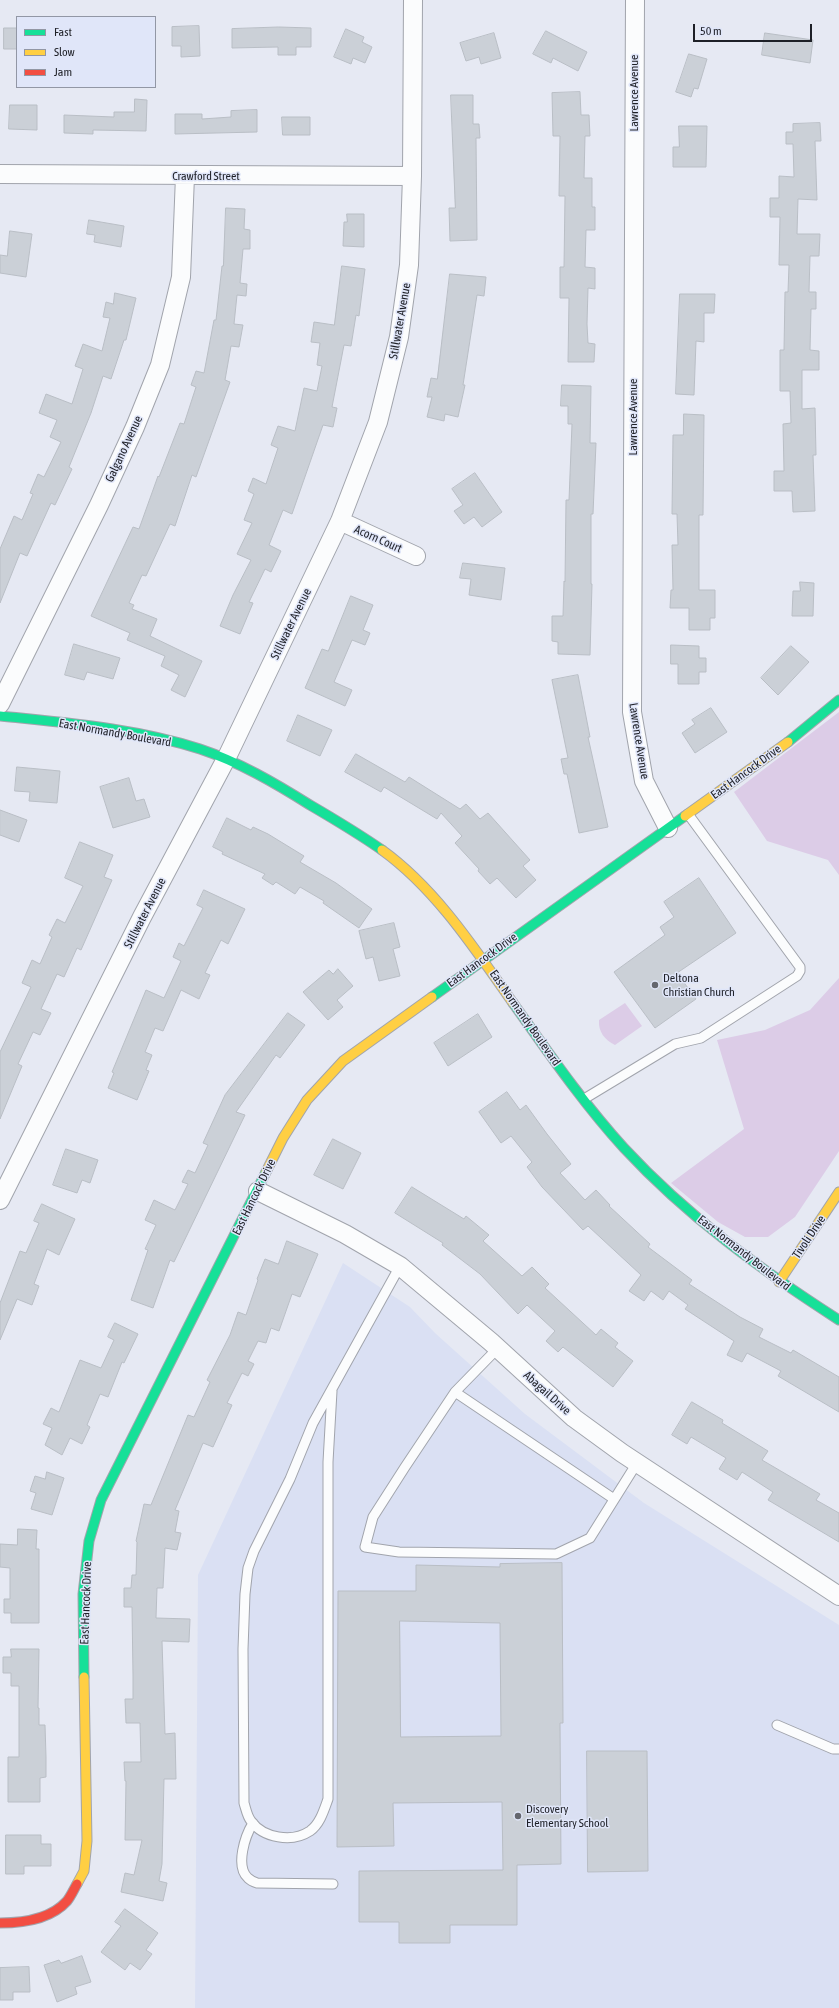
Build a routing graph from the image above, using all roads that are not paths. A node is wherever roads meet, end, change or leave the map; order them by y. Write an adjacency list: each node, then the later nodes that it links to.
1 (413, 0): 5 (street, Stillwater Avenue)
2 (635, 0): 13 (street, Lawrence Avenue)
3 (0, 174): 4 (street, Crawford Street)
4 (185, 176): 5 (street, Crawford Street); 9 (street, Galgano Avenue)
5 (412, 176): 6 (street, Stillwater Avenue)
6 (340, 521): 7 (street, Acorn Court); 11 (street, Stillwater Avenue)
7 (416, 556)
8 (839, 700): 12 (street, East Hancock Drive)
9 (0, 704)
10 (0, 716): 11 (street, East Normandy Boulevard)
11 (226, 759): 14 (street, East Normandy Boulevard); 18 (street, Stillwater Avenue)
12 (688, 814): 13 (street, East Hancock Drive); 15 (lane)
13 (668, 828): 14 (street, East Hancock Drive)
14 (483, 959): 15 (street, East Normandy Boulevard); 16 (street, East Hancock Drive)
15 (584, 1099): 20 (street, East Normandy Boulevard)
16 (258, 1191): 19 (street, Abagail Drive); 32 (street, East Hancock Drive)
17 (839, 1192): 20 (street, Tivoli Drive)
18 (0, 1200)
19 (400, 1266): 22 (street, Abagail Drive); 23 (lane)
20 (779, 1282): 21 (street, East Normandy Boulevard)
21 (839, 1320)
22 (498, 1348): 24 (lane); 25 (street, Abagail Drive)
23 (332, 1391): 30 (lane); 30 (lane)
24 (455, 1392): 26 (lane); 26 (lane)
25 (637, 1463): 26 (lane); 27 (street, Abagail Drive)
26 (614, 1499)
27 (839, 1596)
28 (777, 1725): 29 (lane)
29 (839, 1749)
30 (253, 1823): 31 (lane)
31 (333, 1884)
32 (0, 1923)

